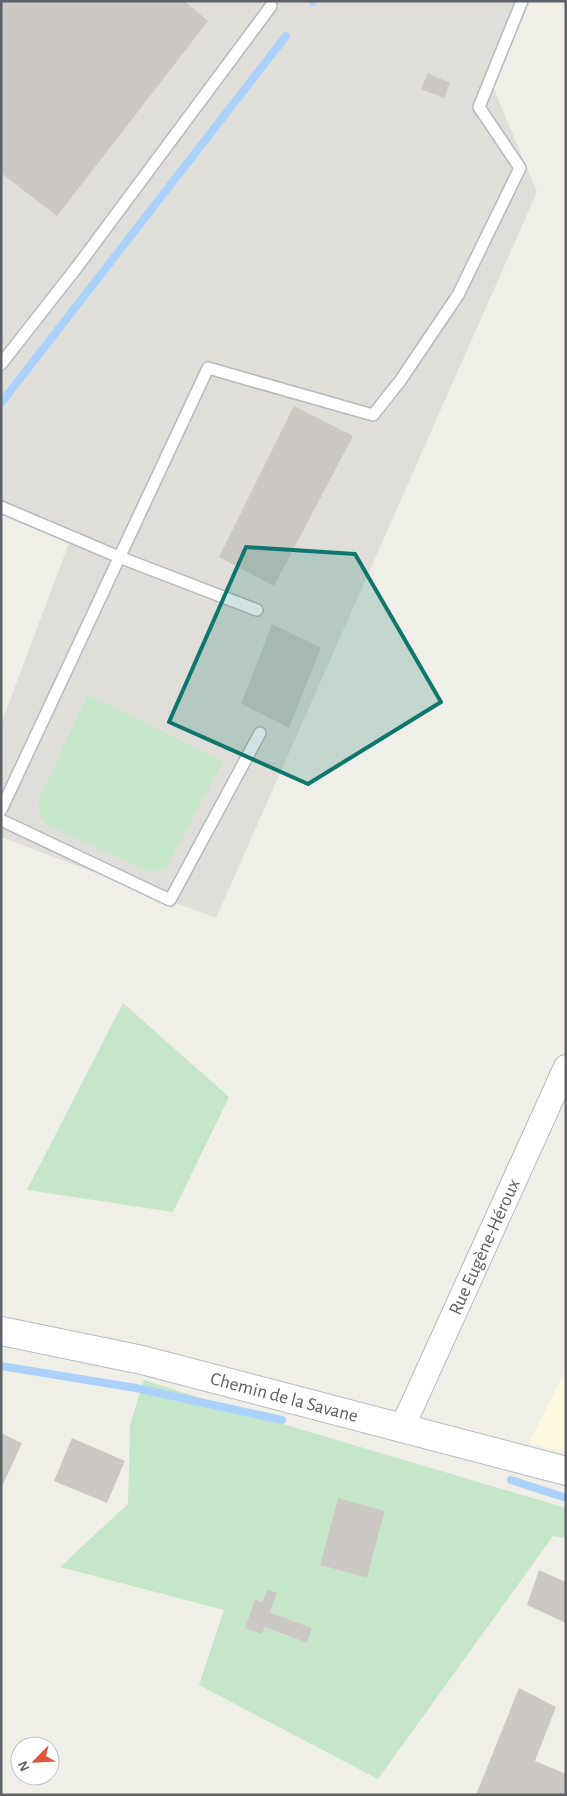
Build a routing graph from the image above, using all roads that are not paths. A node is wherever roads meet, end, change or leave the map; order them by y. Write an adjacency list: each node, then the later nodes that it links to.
1 (522, 1): 5 (lane)
2 (272, 6): 3 (lane)
3 (1, 364)
4 (1, 507): 5 (lane)
5 (119, 557): 6 (lane); 8 (lane)
6 (257, 610)
7 (260, 733): 9 (lane)
8 (1, 810)
9 (1, 820)
10 (566, 1066): 12 (street, Rue Eugène-Héroux)
11 (1, 1331): 12 (street, Chemin de la Savane)
12 (402, 1428): 13 (street, Chemin de la Savane)
13 (566, 1471)

